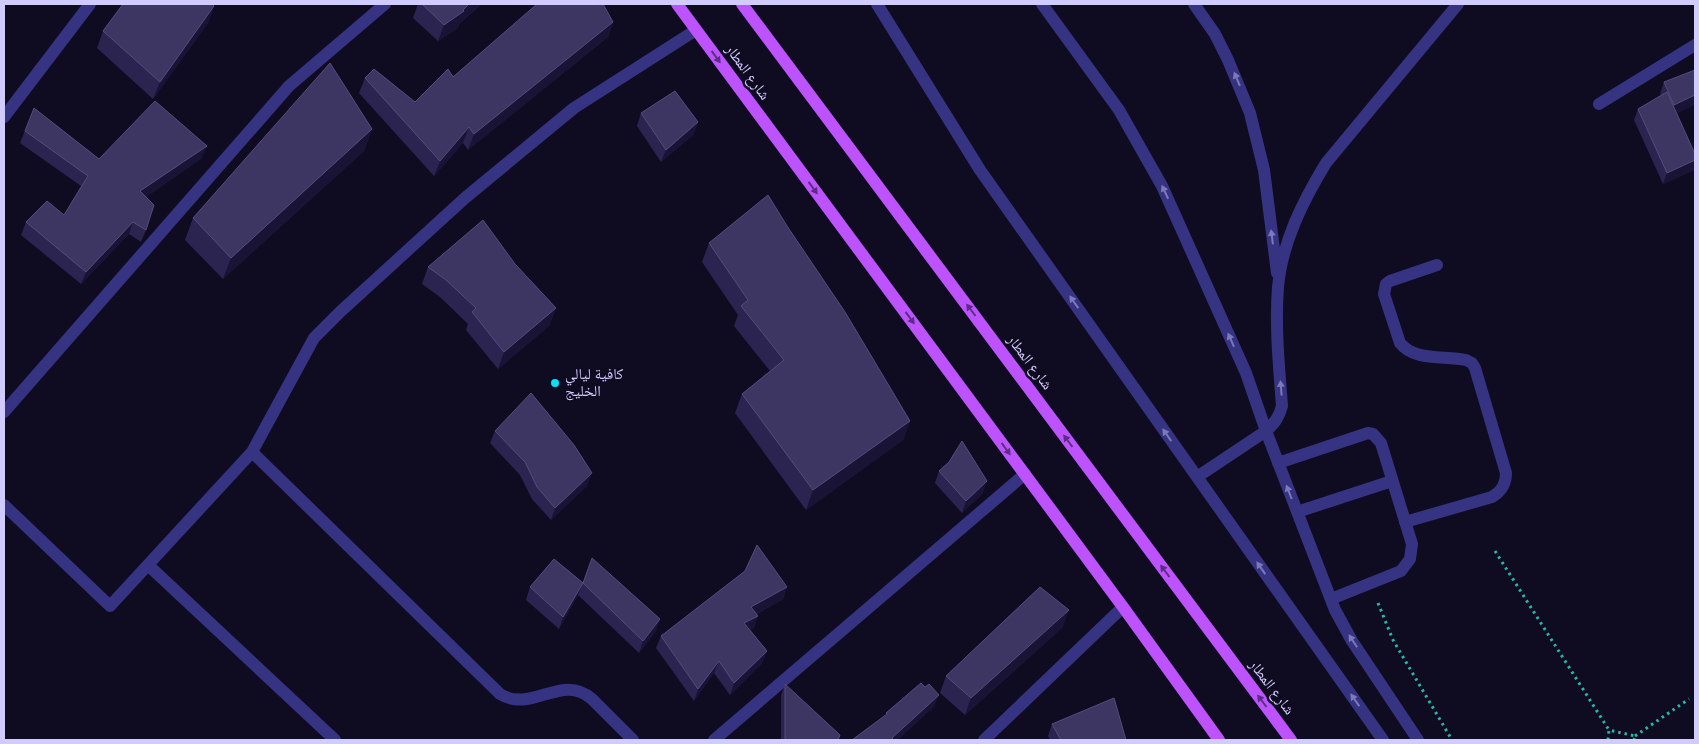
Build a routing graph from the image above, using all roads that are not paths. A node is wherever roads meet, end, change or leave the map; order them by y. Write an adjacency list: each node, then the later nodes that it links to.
1 (90, 4): 12 (street)
2 (385, 4): 15 (street)
3 (677, 4): 9 (main road, شارع المطار)
4 (742, 4): 33 (main road, شارع المطار, one-way to 4)
5 (877, 4): 20 (street, one-way to 5)
6 (1042, 4): 16 (street, one-way to 6)
7 (1194, 4): 14 (street, one-way to 7)
8 (1458, 4): 14 (street)
9 (696, 30): 17 (street); 19 (main road, شارع المطار, one-way to 19)
10 (1695, 45): 11 (street)
11 (1599, 104)
12 (4, 117)
13 (1438, 265): 24 (street)
14 (1278, 285): 16 (street, one-way to 14)
15 (4, 412)
16 (1266, 431): 18 (street); 20 (street)
17 (252, 452): 25 (street); 30 (street)
18 (1278, 463): 21 (street); 23 (street, one-way to 18)
19 (1024, 474): 27 (main road, شارع المطار); 31 (street)
20 (1197, 478): 34 (street, one-way to 20)
21 (1392, 481): 23 (street); 24 (street)
22 (4, 505): 25 (street)
23 (1298, 512): 26 (street)
24 (1405, 522): 26 (street)
25 (148, 565): 29 (street)
26 (1331, 599): 35 (street, one-way to 26)
27 (1123, 608): 28 (main road, شارع المطار); 32 (street)
28 (1215, 739)
29 (335, 740)
30 (633, 740)
31 (714, 740)
32 (984, 740)
33 (1291, 740)
34 (1383, 740)
35 (1418, 740)

